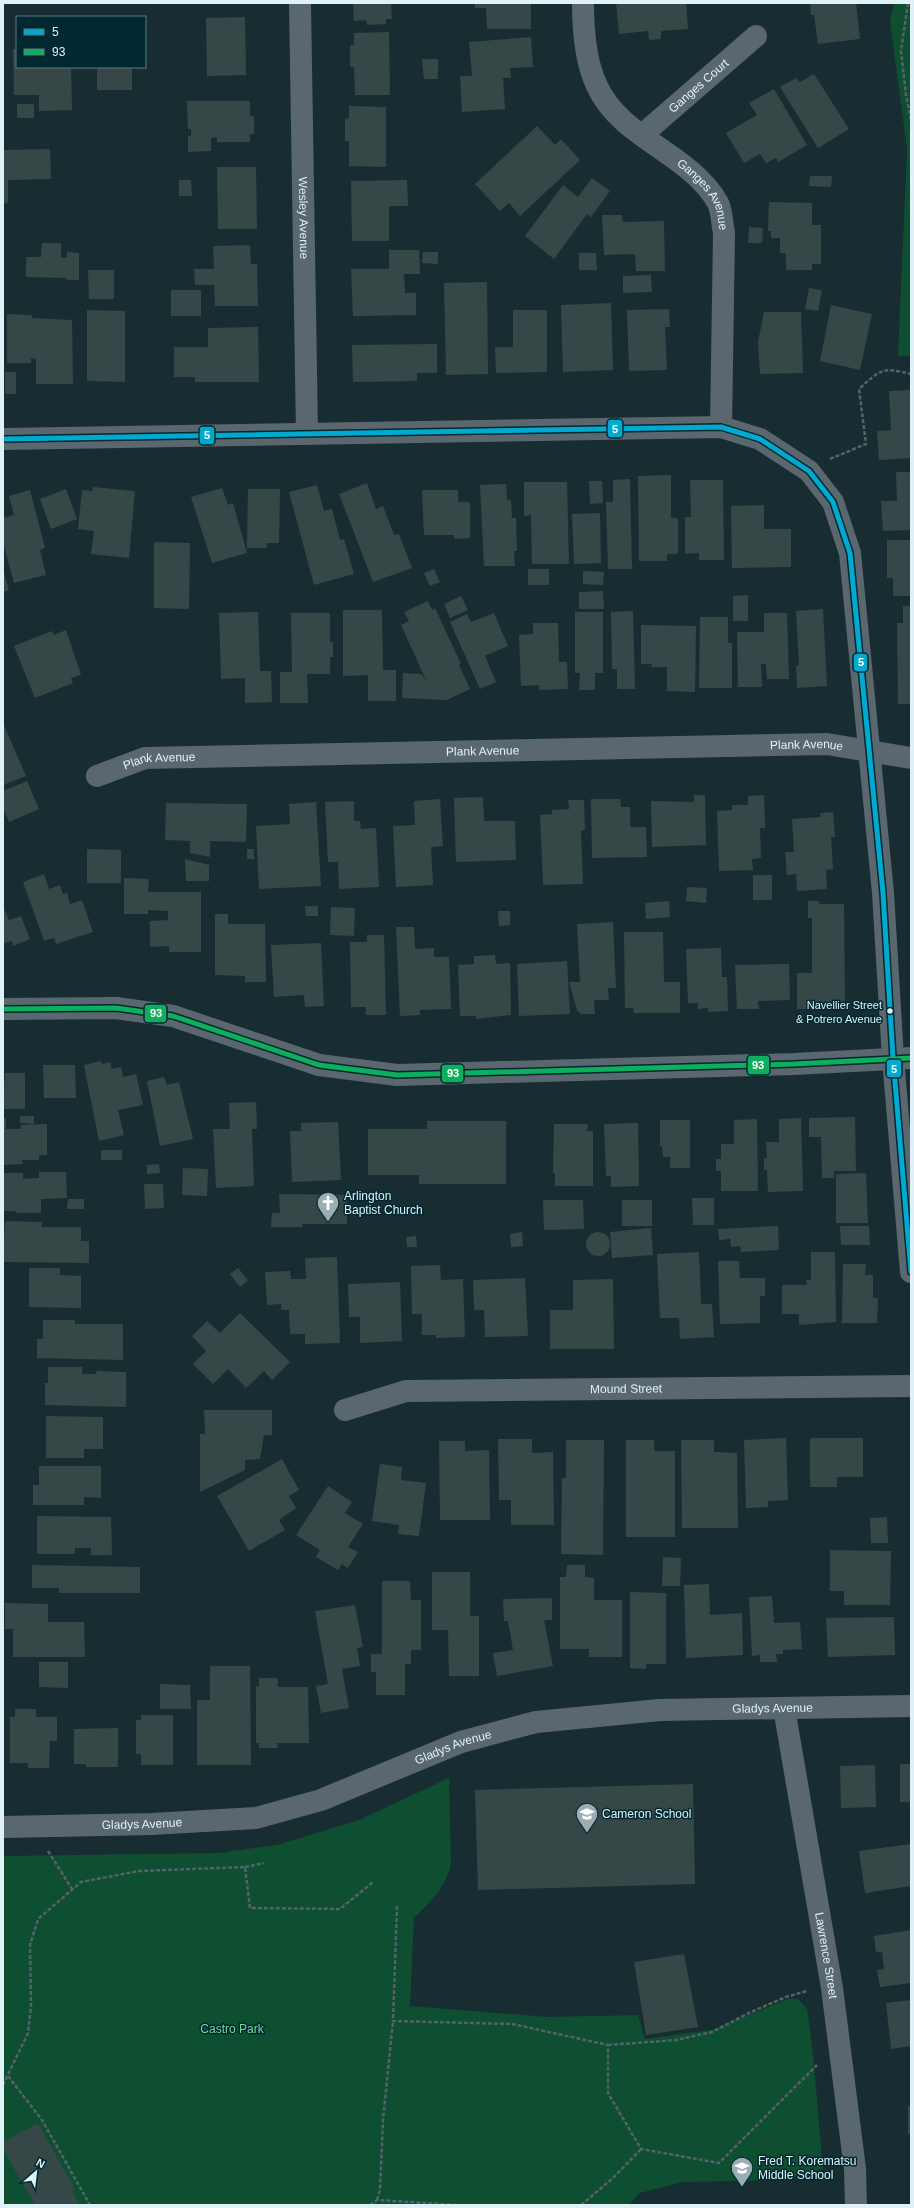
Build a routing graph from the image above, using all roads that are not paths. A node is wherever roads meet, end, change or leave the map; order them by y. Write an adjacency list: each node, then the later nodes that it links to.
1 (300, 3): 6 (street, Wesley Avenue)
2 (583, 3): 4 (street, Ganges Avenue)
3 (756, 36): 4 (street, Ganges Court)
4 (642, 135): 5 (street, Ganges Avenue)
5 (721, 428): 6 (street); 8 (street)
6 (307, 433): 7 (street)
7 (3, 439)
8 (871, 752): 9 (street, Plank Avenue); 10 (street, Plank Avenue); 12 (street)
9 (911, 758)
10 (97, 776)
11 (3, 1009): 12 (street)
12 (902, 1058): 13 (street)
13 (911, 1272)
14 (911, 1386): 15 (street, Mound Street)
15 (345, 1410)
16 (911, 1706): 17 (street, Gladys Avenue)
17 (784, 1708): 18 (street, Gladys Avenue); 19 (street, Lawrence Street)
18 (3, 1827)
19 (856, 2205)

